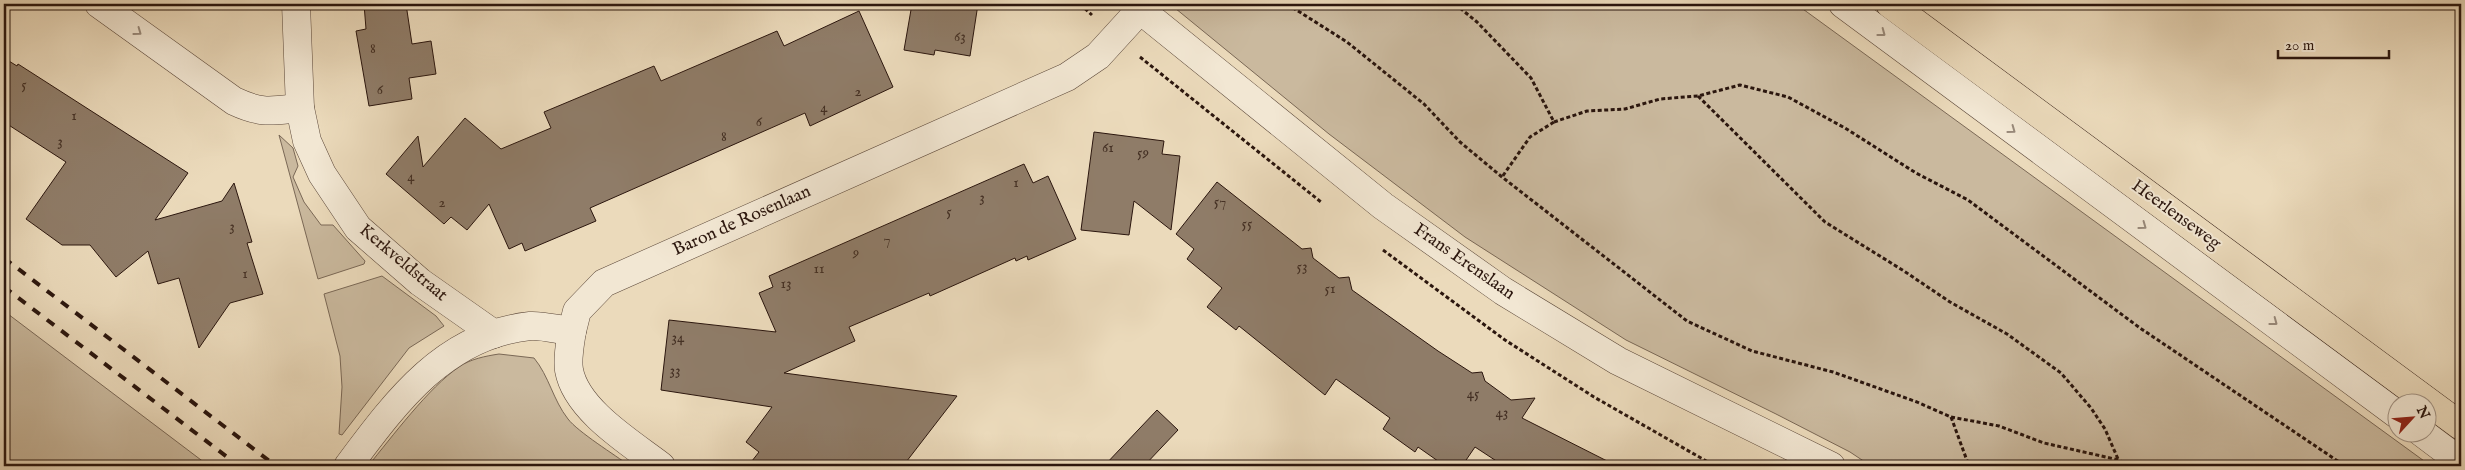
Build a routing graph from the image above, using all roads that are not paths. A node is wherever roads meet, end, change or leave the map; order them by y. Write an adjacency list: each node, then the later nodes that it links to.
1 (99, 4): 6 (street, one-way to 6)
2 (296, 4): 6 (street, Kerkveldstraat)
3 (1843, 4): 9 (street, Heerlenseweg, one-way to 9)
4 (1890, 4): 10 (main road, Heerlenseweg)
5 (1136, 7): 7 (street, Baron de Rosenlaan); 15 (street, Frans Erenslaan)
6 (300, 108): 8 (street, Kerkveldstraat)
7 (572, 331): 8 (street); 14 (street, Baron de Rosenlaan)
8 (494, 334): 13 (street)
9 (2388, 408)
10 (2461, 426)
11 (2434, 442): 12 (street)
12 (2461, 462)
13 (348, 466)
14 (661, 466)
15 (1831, 466)

